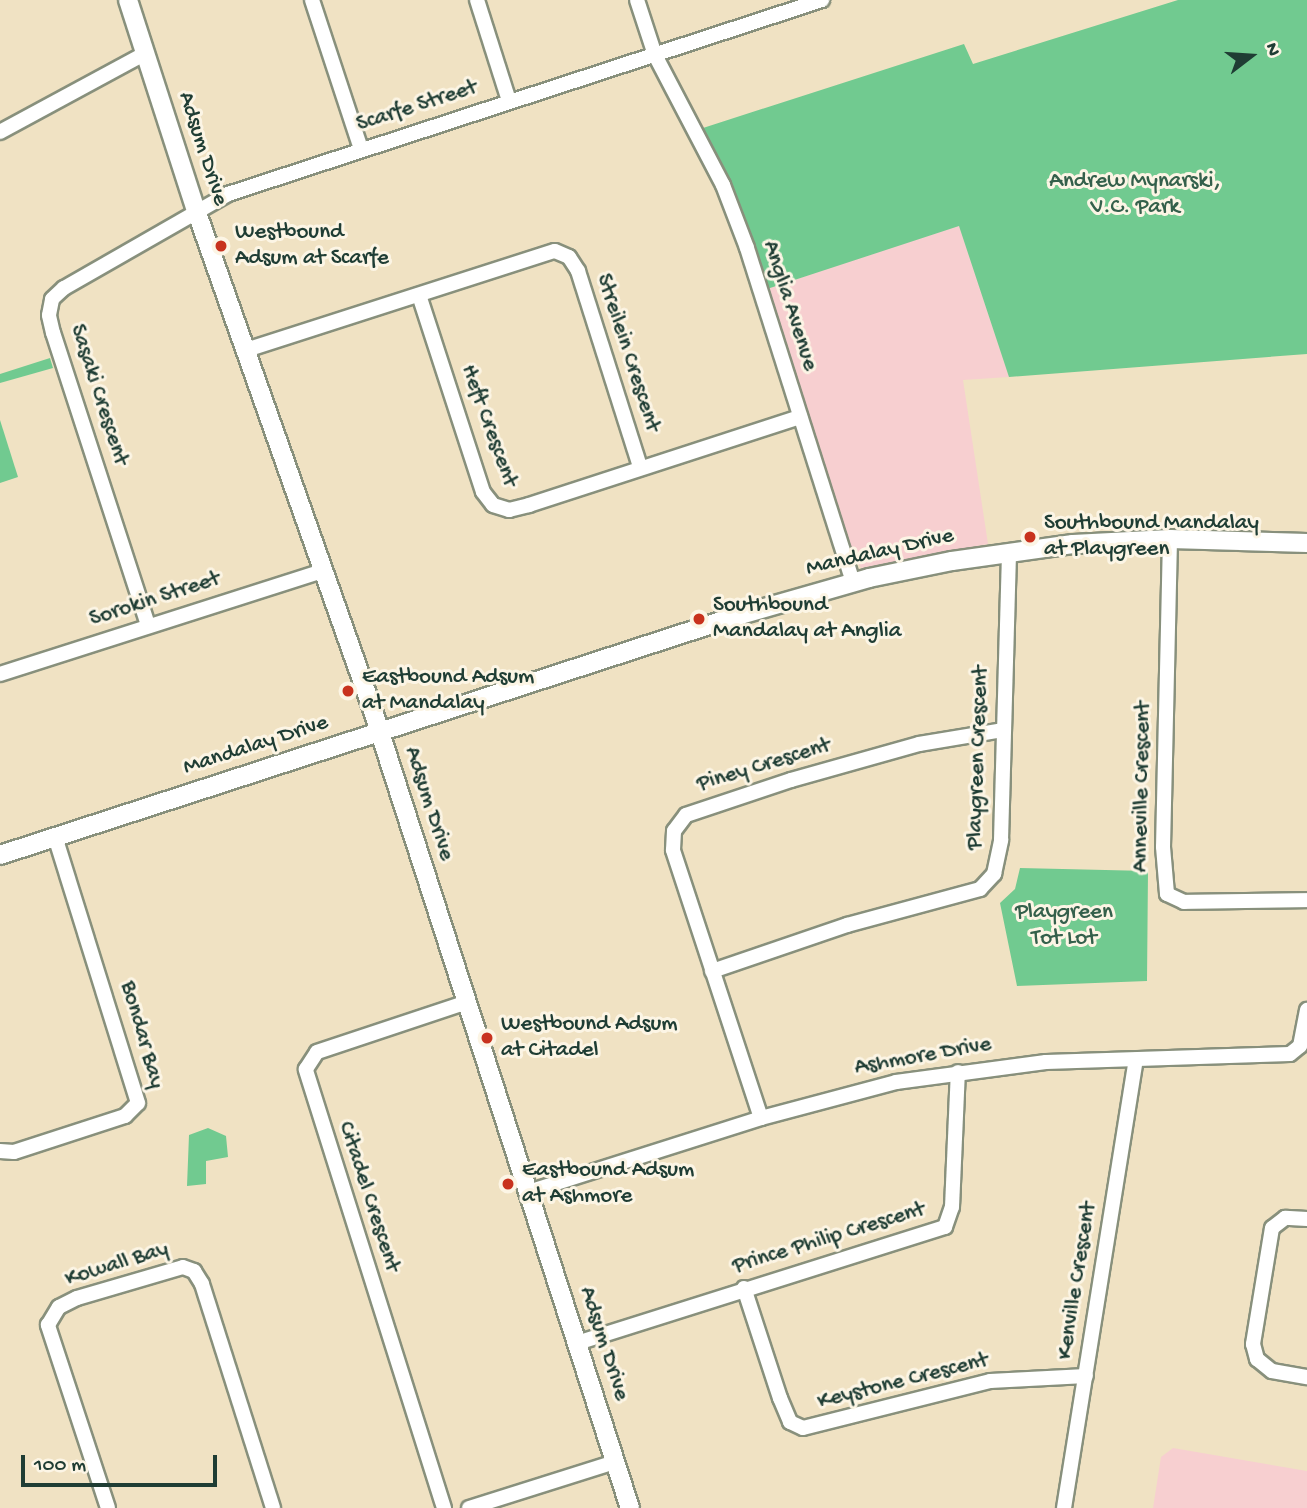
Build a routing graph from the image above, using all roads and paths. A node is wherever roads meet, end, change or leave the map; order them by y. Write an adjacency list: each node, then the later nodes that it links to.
1 (128, 0): 7 (street, Adsum Drive)
2 (312, 0): 11 (street)
3 (477, 0): 9 (street)
4 (638, 0): 8 (street, Anglia Avenue)
5 (822, 0): 6 (street, Scarfe Street)
6 (802, 3): 8 (street, Scarfe Street)
7 (146, 53): 10 (street); 12 (street, Adsum Drive)
8 (655, 55): 9 (street, Scarfe Street); 15 (street, Anglia Avenue)
9 (509, 101): 11 (street, Scarfe Street)
10 (0, 132)
11 (361, 149): 12 (street, Scarfe Street)
12 (197, 213): 14 (street, Adsum Drive); 22 (street, Sasaki Crescent)
13 (418, 295): 14 (street, Streilein Crescent); 16 (street, Heft Crescent); 16 (street, Streilein Crescent)
14 (246, 350): 20 (street, Adsum Drive)
15 (800, 417): 16 (street, Heft Crescent); 21 (street, Anglia Avenue)
16 (640, 467)
17 (1170, 539): 18 (street, Mandalay Drive); 19 (street, Mandalay Drive); 28 (street, Anneville Crescent)
18 (1307, 543)
19 (1009, 552): 21 (street, Mandalay Drive); 24 (street, Playgreen Crescent)
20 (325, 570): 22 (street, Sorokin Street); 25 (street, Adsum Drive)
21 (853, 582): 25 (street, Mandalay Drive)
22 (148, 625): 23 (street, Sorokin Street)
23 (0, 674)
24 (1004, 730): 29 (street, Playgreen Crescent); 29 (street, Piney Crescent)
25 (379, 732): 26 (street, Mandalay Drive); 30 (street, Adsum Drive)
26 (55, 837): 27 (street, Mandalay Drive); 35 (street, Bondar Bay)
27 (0, 855)
28 (1307, 900)
29 (712, 971): 34 (street, Piney Crescent)
30 (467, 1002): 36 (street, Adsum Drive); 45 (street, Citadel Crescent)
31 (1307, 1010): 32 (street, Ashmore Drive)
32 (1136, 1060): 33 (street, Ashmore Drive); 40 (street, Kenville Crescent)
33 (958, 1072): 34 (street, Ashmore Drive); 38 (street, Prince Philip Crescent)
34 (761, 1118): 36 (street, Ashmore Drive)
35 (0, 1151)
36 (528, 1192): 39 (street, Adsum Drive)
37 (1307, 1219): 41 (street)
38 (744, 1288): 39 (street, Prince Philip Crescent); 40 (street, Keystone Crescent)
39 (577, 1343): 42 (street, Adsum Drive)
40 (1086, 1376): 48 (street, Kenville Crescent)
41 (1307, 1377)
42 (615, 1462): 46 (street); 47 (street, Adsum Drive)
43 (107, 1508): 44 (street, Kowall Bay)
44 (273, 1508)
45 (444, 1508)
46 (469, 1508)
47 (630, 1508)
48 (1064, 1508)

